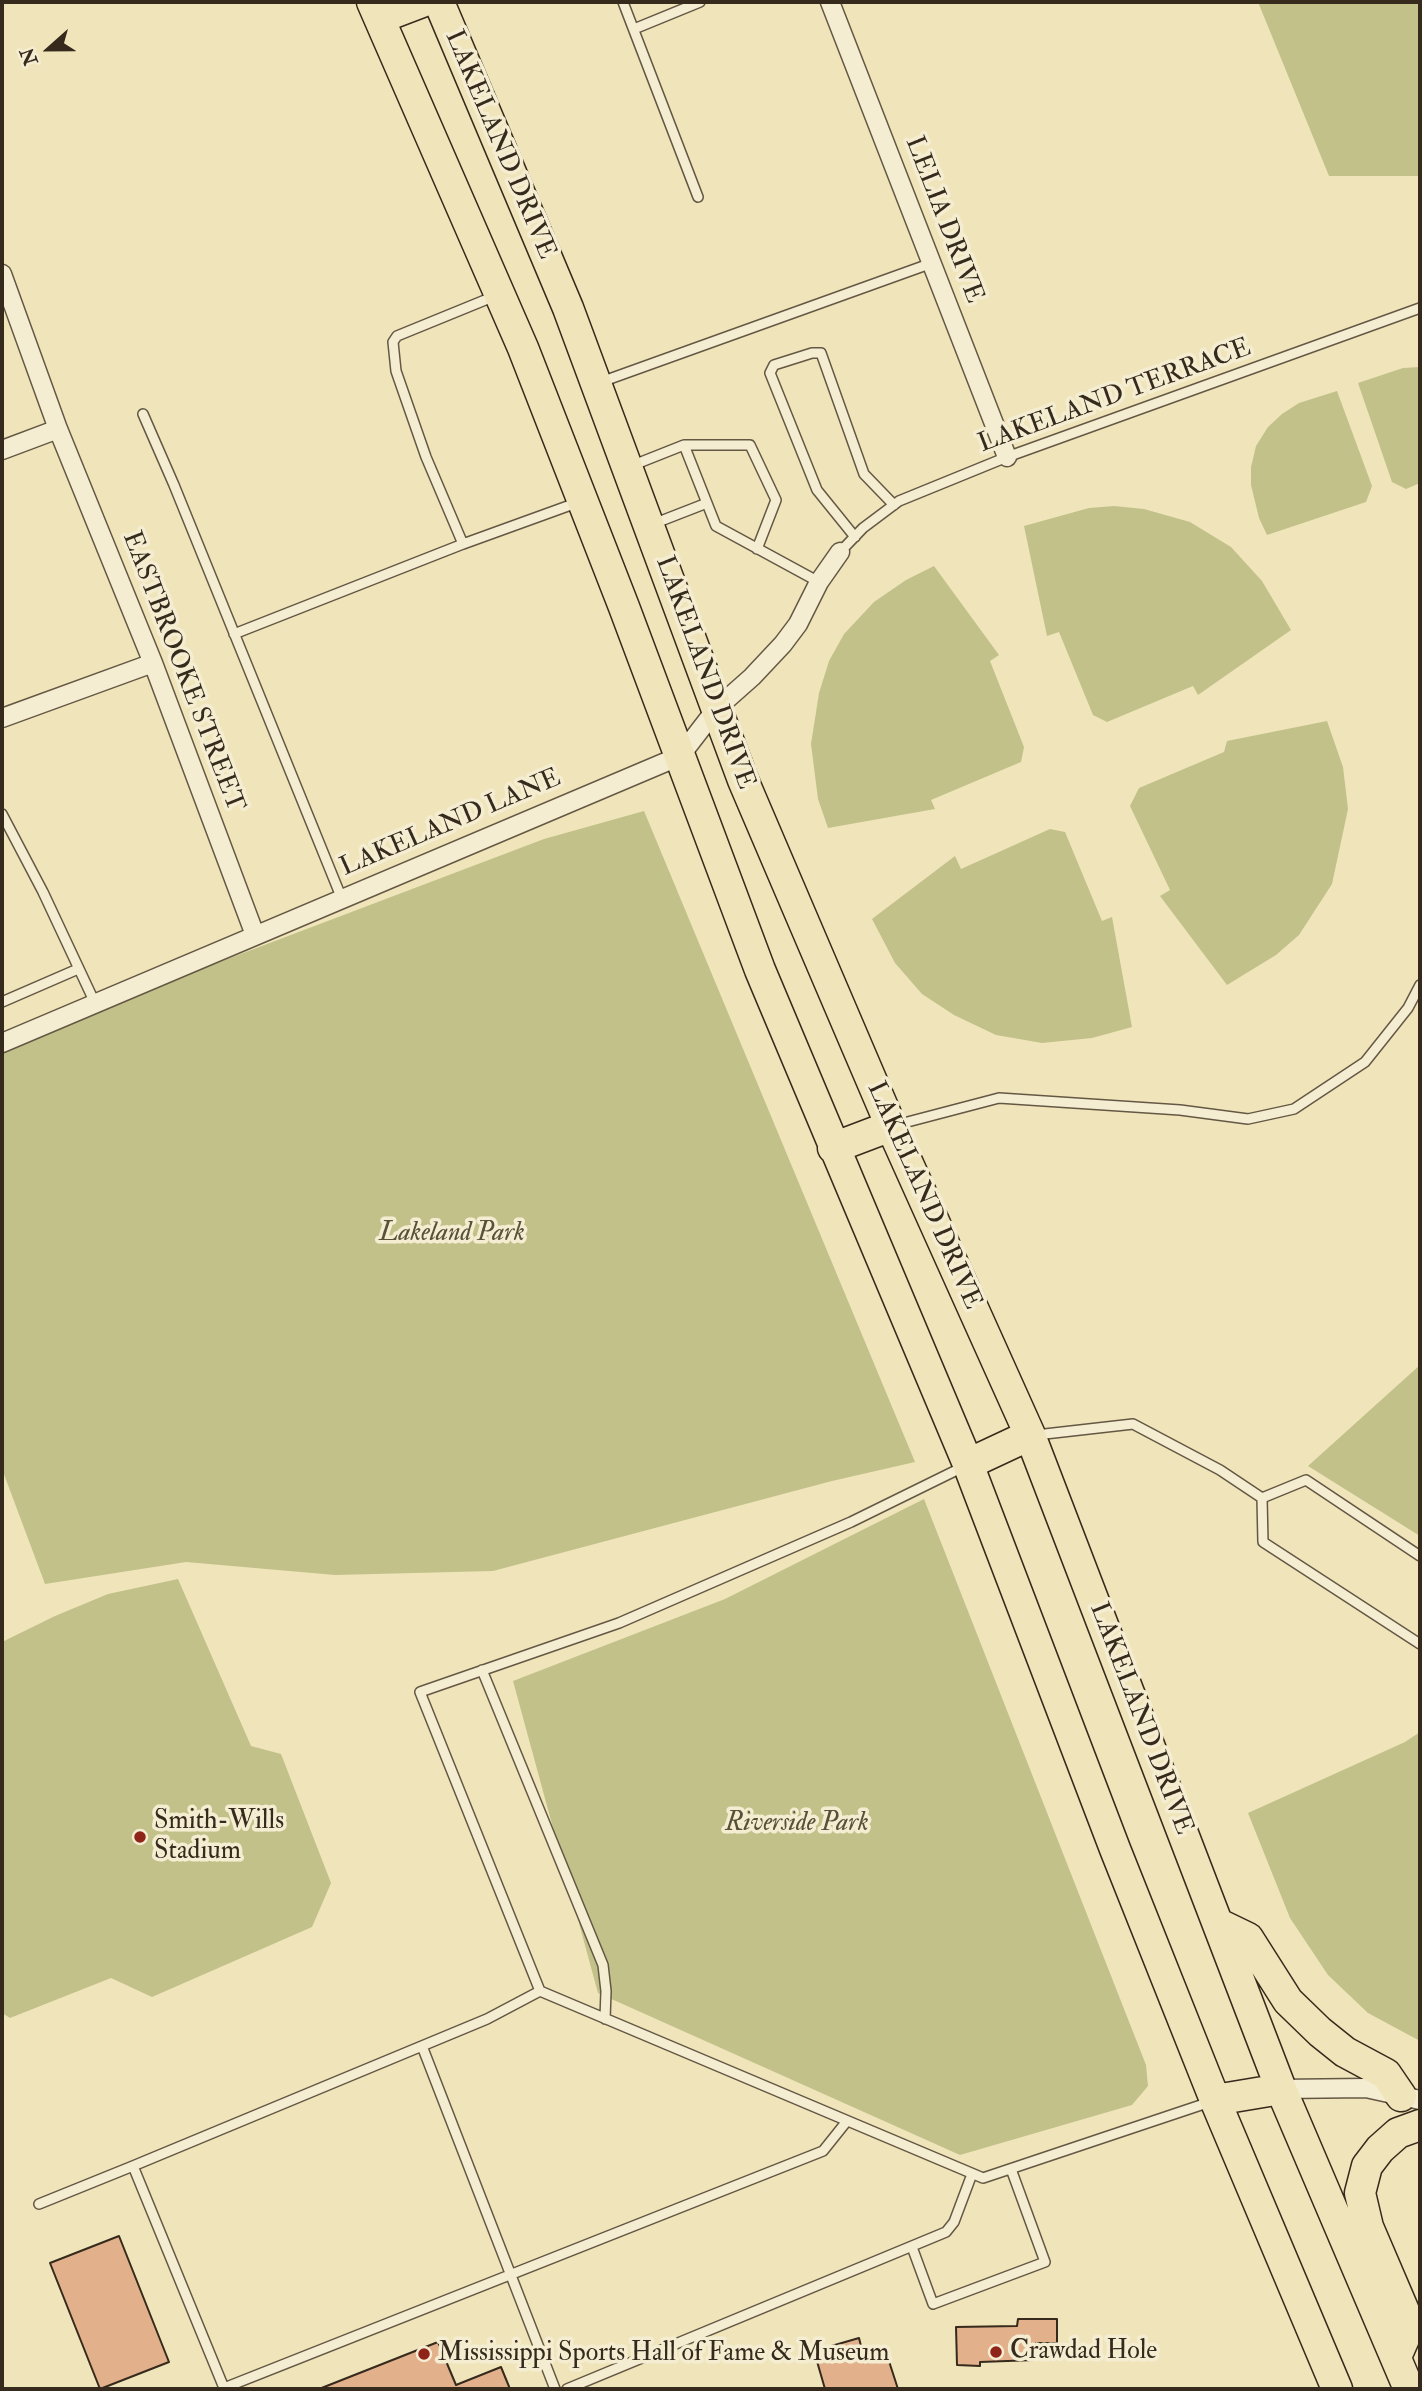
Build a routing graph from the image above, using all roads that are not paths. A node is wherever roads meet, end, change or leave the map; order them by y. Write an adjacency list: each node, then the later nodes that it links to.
1 (422, 2): 6 (highway)
2 (439, 2): 13 (highway, LAKELAND DRIVE)
3 (623, 2): 7 (lane)
4 (700, 2): 7 (lane)
5 (830, 2): 9 (street, LELIA DRIVE)
6 (376, 10): 11 (highway, LAKELAND DRIVE)
7 (634, 29): 8 (lane)
8 (698, 197)
9 (932, 263): 13 (lane); 18 (street, LELIA DRIVE)
10 (2, 274): 15 (street, EASTBROOKE STREET)
11 (499, 294): 20 (highway, LAKELAND DRIVE); 25 (lane)
12 (1420, 308): 18 (lane, LAKELAND TERRACE)
13 (596, 383): 19 (highway, LAKELAND DRIVE)
14 (143, 414): 29 (lane)
15 (58, 429): 17 (street); 30 (street, EASTBROOKE STREET)
16 (684, 445): 19 (lane); 21 (lane); 26 (lane)
17 (2, 450)
18 (1007, 457): 22 (lane, LAKELAND TERRACE)
19 (628, 468): 23 (highway, LAKELAND DRIVE)
20 (582, 501): 25 (lane); 33 (highway, LAKELAND DRIVE)
21 (707, 503): 23 (lane); 26 (lane)
22 (894, 505): 24 (lane, LAKELAND TERRACE); 24 (lane)
23 (649, 526): 31 (highway, LAKELAND DRIVE)
24 (855, 537): 27 (lane, LAKELAND TERRACE)
25 (463, 544): 29 (lane)
26 (757, 549): 28 (lane)
27 (840, 552): 28 (street, LAKELAND LANE)
28 (819, 582): 31 (street, LAKELAND LANE)
29 (234, 634): 35 (lane)
30 (153, 663): 32 (street); 36 (street, EASTBROOKE STREET)
31 (717, 708): 33 (street, LAKELAND LANE); 42 (highway, LAKELAND DRIVE)
32 (2, 718)
33 (680, 756): 35 (street, LAKELAND LANE); 43 (highway, LAKELAND DRIVE)
34 (2, 814): 37 (lane)
35 (342, 899): 36 (street, LAKELAND LANE)
36 (255, 935): 40 (street, LAKELAND LANE)
37 (78, 969): 39 (lane); 40 (lane)
38 (1420, 985): 42 (lane)
39 (2, 1002)
40 (95, 1003): 41 (street, LAKELAND LANE)
41 (2, 1043)
42 (891, 1126): 43 (highway); 44 (highway, LAKELAND DRIVE)
43 (833, 1148): 45 (highway, LAKELAND DRIVE)
44 (1030, 1436): 45 (highway); 46 (lane); 50 (highway, LAKELAND DRIVE)
45 (968, 1464): 49 (lane); 56 (highway, LAKELAND DRIVE)
46 (1262, 1498): 47 (lane); 48 (lane)
47 (1420, 1556)
48 (1420, 1644)
49 (482, 1670): 51 (lane); 52 (lane)
50 (1219, 1924): 54 (highway, LAKELAND DRIVE); 55 (highway)
51 (540, 1992): 52 (lane); 53 (lane)
52 (605, 2019): 57 (lane)
53 (422, 2046): 59 (lane); 64 (lane)
54 (1281, 2089): 55 (street); 56 (highway); 65 (highway, LAKELAND DRIVE)
55 (1411, 2098)
56 (1215, 2100): 60 (lane); 69 (highway, LAKELAND DRIVE)
57 (847, 2121): 61 (lane); 64 (lane)
58 (1420, 2125): 65 (highway)
59 (133, 2166): 62 (lane); 66 (lane)
60 (1011, 2169): 61 (lane); 63 (lane)
61 (972, 2174): 63 (lane)
62 (39, 2204)
63 (912, 2247): 68 (lane)
64 (511, 2275): 66 (lane); 67 (lane)
65 (1400, 2380)
66 (223, 2389)
67 (555, 2389)
68 (567, 2389)
69 (1337, 2389)

